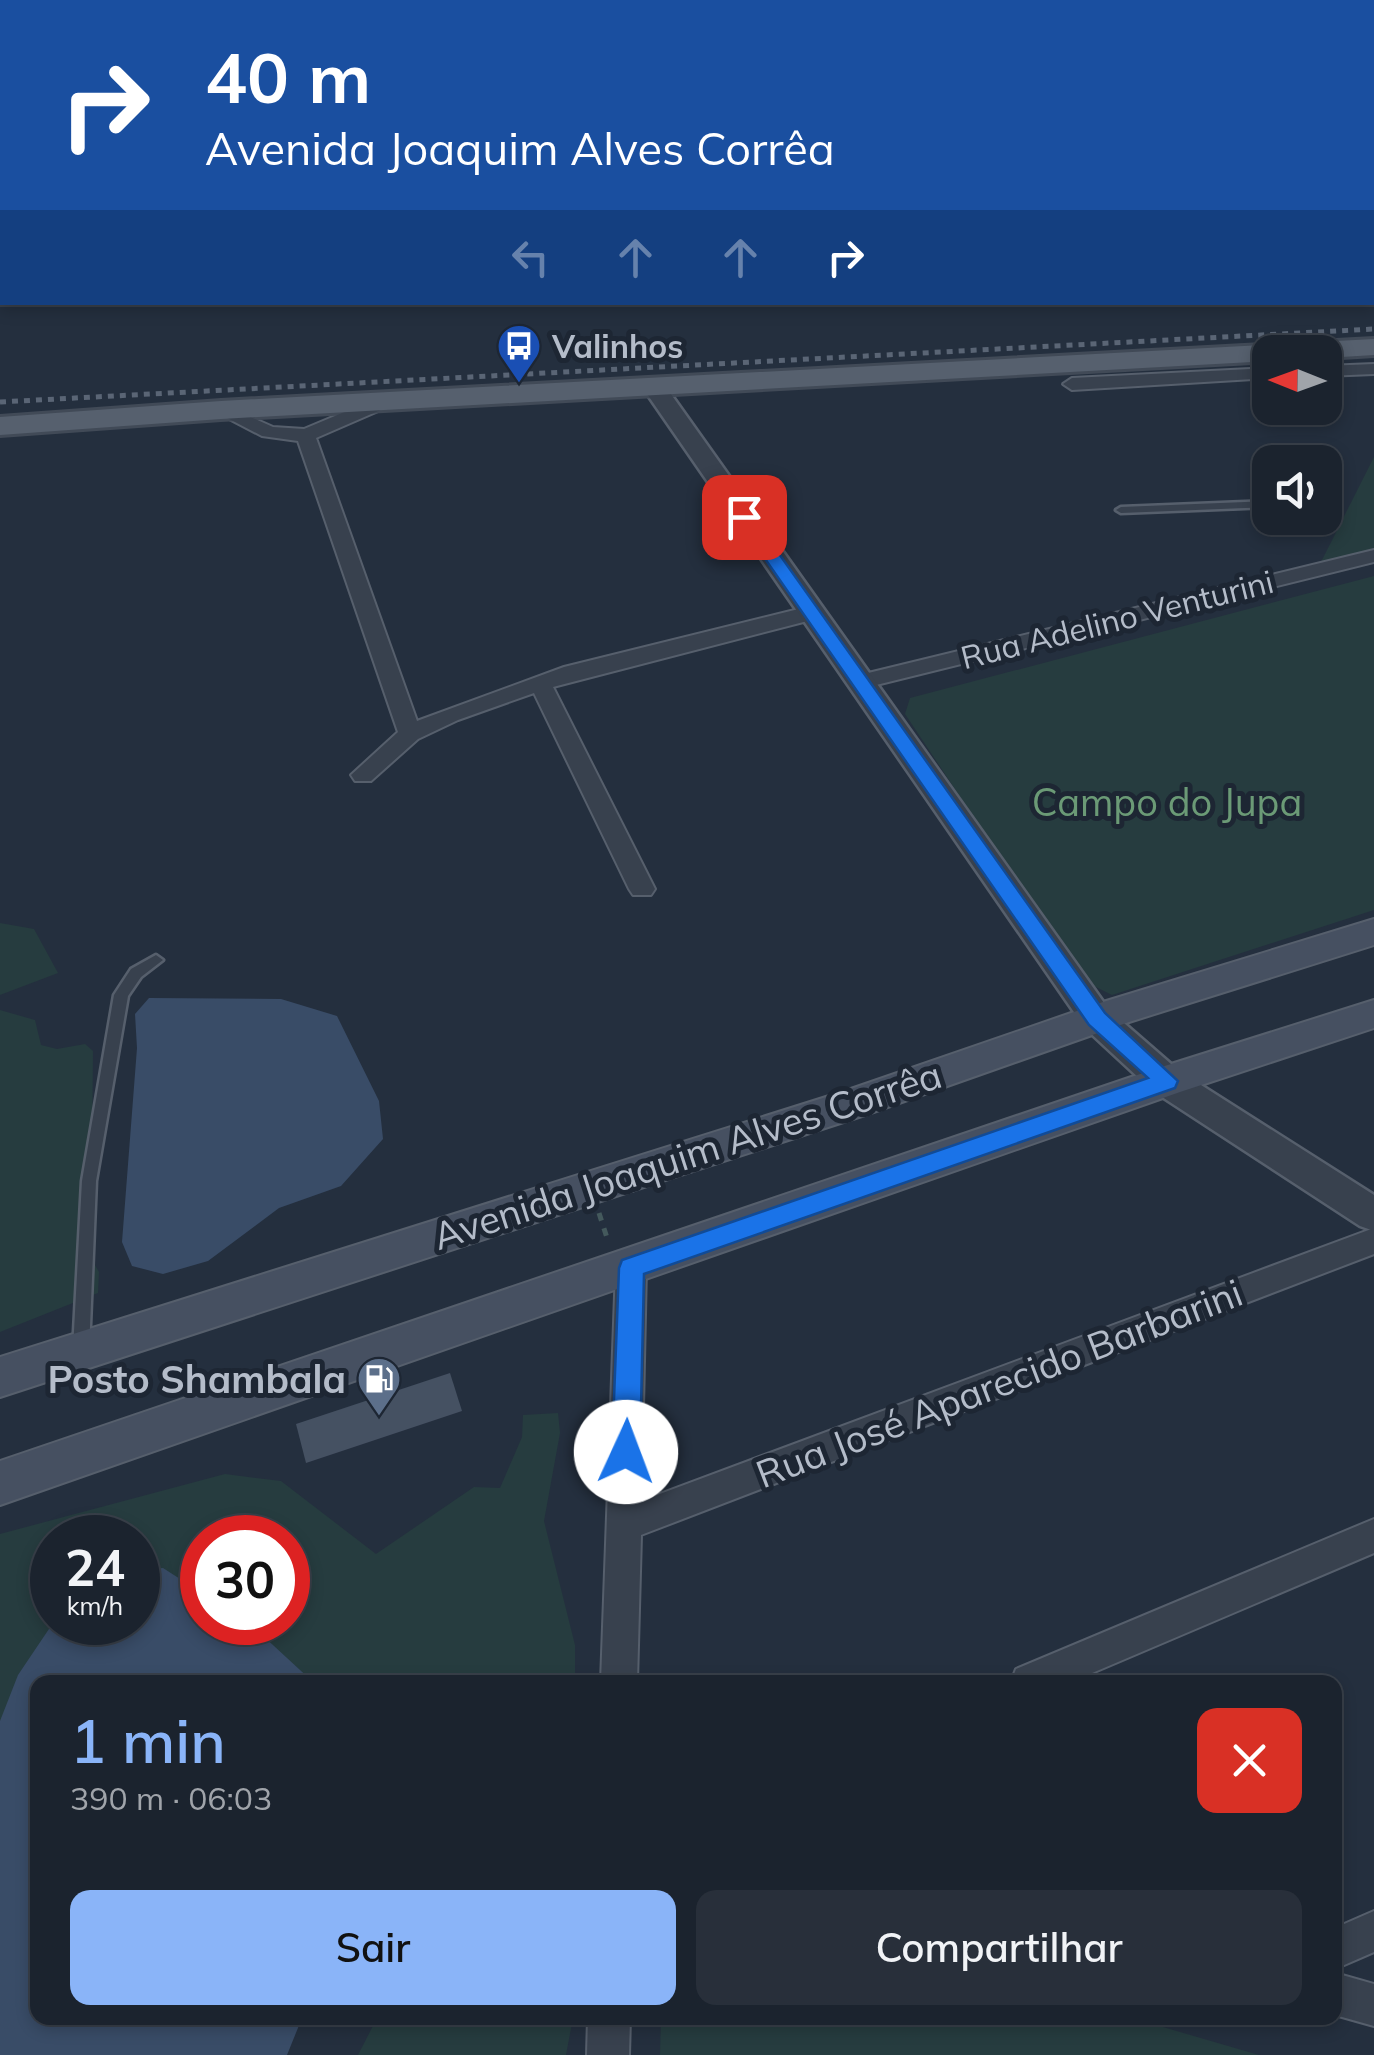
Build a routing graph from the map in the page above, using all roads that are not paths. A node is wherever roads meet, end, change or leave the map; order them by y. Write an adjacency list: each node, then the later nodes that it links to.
1 (1374, 346): 6 (main road)
2 (1374, 369): 3 (street)
3 (1342, 370)
4 (1252, 374): 5 (street)
5 (1072, 384)
6 (655, 388): 7 (main road); 14 (street)
7 (385, 400): 8 (main road); 10 (street)
8 (221, 410): 9 (main road); 10 (street)
9 (0, 426)
10 (306, 437): 17 (street)
11 (1252, 505): 12 (lane)
12 (1120, 510)
13 (1374, 556): 15 (street, Rua Adelino Venturini)
14 (811, 613): 15 (street); 16 (street)
15 (860, 682): 23 (street)
16 (540, 683): 17 (street); 19 (street)
17 (410, 734): 18 (street)
18 (363, 775)
19 (642, 889)
20 (1374, 932): 23 (main road, Avenida Joaquim Alves Corrêa)
21 (156, 960): 28 (lane)
22 (1374, 1014): 24 (main road)
23 (1097, 1019): 24 (street); 28 (main road, Avenida Joaquim Alves Corrêa)
24 (1166, 1081): 25 (street); 27 (main road)
25 (1374, 1214)
26 (1374, 1240): 31 (street, Rua José Aparecido Barbarini)
27 (625, 1270): 30 (main road); 31 (street)
28 (80, 1350): 29 (main road, Avenida Joaquim Alves Corrêa)
29 (8, 1374)
30 (10, 1480)
31 (624, 1525): 33 (street)
32 (1374, 1536): 34 (street)
33 (619, 1675)
34 (1046, 1675)
35 (1374, 1931): 36 (street)
36 (1342, 1946)
37 (1342, 1996): 38 (street)
38 (1374, 2005)
39 (609, 2025): 40 (street)
40 (608, 2055)

